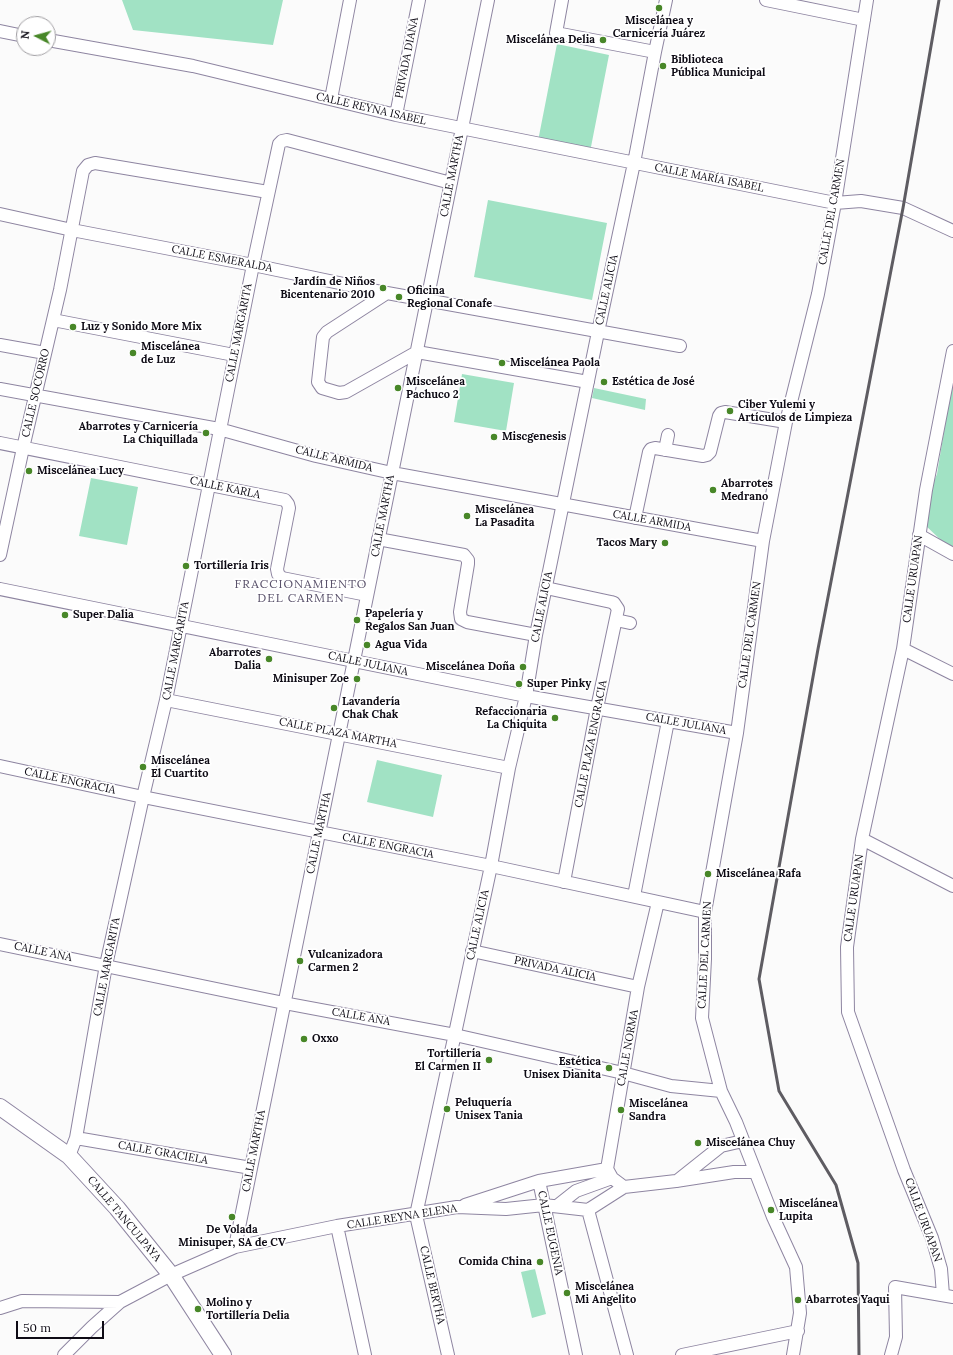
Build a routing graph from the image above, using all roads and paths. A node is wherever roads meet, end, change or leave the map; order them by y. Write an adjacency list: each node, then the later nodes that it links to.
1 (350, 0): 13 (street)
2 (419, 0): 14 (street, PRIVADA DIANA)
3 (488, 0): 15 (street, CALLE MARTHA)
4 (562, 0): 12 (street)
5 (666, 0): 12 (street, CALLE ALICIA)
6 (766, 0): 8 (street)
7 (868, 0): 8 (street, CALLE DEL CARMEN)
8 (864, 20): 19 (street, CALLE DEL CARMEN)
9 (0, 31): 10 (street)
10 (16, 34)
11 (56, 41): 13 (street, CALLE REYNA ISABEL)
12 (655, 52): 16 (street, CALLE ALICIA)
13 (331, 99): 14 (street, CALLE REYNA ISABEL)
14 (396, 115): 15 (street, CALLE REYNA ISABEL)
15 (462, 129): 16 (street, CALLE MARÍA ISABEL); 17 (street, CALLE MARTHA)
16 (634, 164): 19 (street, CALLE MARÍA ISABEL); 27 (street, CALLE ALICIA)
17 (451, 184): 18 (street, CALLE MARGARITA); 25 (street, CALLE MARTHA)
18 (268, 192): 21 (street, CALLE SOCORRO); 23 (street, CALLE MARGARITA)
19 (835, 203): 22 (street, CALLE MARÍA ISABEL); 37 (street, CALLE DEL CARMEN)
20 (0, 214): 21 (street, CALLE ESMERALDA)
21 (72, 230): 23 (street, CALLE ESMERALDA); 26 (street, CALLE SOCORRO)
22 (953, 231)
23 (253, 265): 24 (street, CALLE ESMERALDA); 33 (street, CALLE MARGARITA)
24 (386, 293): 25 (street, CALLE ESMERALDA); 31 (street)
25 (427, 300): 27 (street, CALLE ESMERALDA); 31 (street, CALLE MARTHA)
26 (53, 320): 32 (street, CALLE SOCORRO); 33 (street)
27 (598, 332): 29 (street, CALLE ESMERALDA); 34 (street, CALLE ALICIA)
28 (0, 345): 32 (street)
29 (680, 346)
30 (953, 351): 47 (street, CALLE URUAPAN)
31 (416, 352): 34 (street); 43 (street, CALLE MARTHA)
32 (45, 353): 36 (street, CALLE SOCORRO)
33 (234, 356): 38 (street, CALLE MARGARITA)
34 (588, 382): 45 (street, CALLE ALICIA)
35 (0, 389): 36 (street, CALLE ARMIDA)
36 (35, 395): 38 (street, CALLE ARMIDA); 41 (street, CALLE SOCORRO)
37 (786, 423): 42 (street); 49 (street, CALLE DEL CARMEN)
38 (220, 429): 43 (street, CALLE ARMIDA); 44 (street, CALLE MARGARITA)
39 (668, 435): 42 (street)
40 (0, 443): 41 (street, CALLE KARLA)
41 (23, 448): 44 (street, CALLE KARLA); 51 (street, CALLE SOCORRO)
42 (665, 450): 46 (street)
43 (392, 473): 45 (street, CALLE ARMIDA); 48 (street, CALLE MARTHA)
44 (209, 485): 54 (street, CALLE KARLA); 57 (street, CALLE MARGARITA)
45 (563, 505): 46 (street, CALLE ARMIDA); 52 (street, CALLE ALICIA)
46 (635, 518): 49 (street, CALLE ARMIDA)
47 (919, 535): 50 (street); 59 (street, CALLE URUAPAN)
48 (378, 539): 54 (street, CALLE MARTHA); 58 (street)
49 (763, 542): 67 (street, CALLE DEL CARMEN)
50 (953, 554)
51 (0, 555)
52 (546, 588): 55 (street, CALLE PLAZA ENGRACIA); 58 (street, CALLE ALICIA)
53 (0, 589): 57 (street, CALLE JULIANA)
54 (367, 595): 60 (street, CALLE MARTHA)
55 (616, 620): 56 (street); 64 (street, CALLE PLAZA ENGRACIA)
56 (630, 623)
57 (181, 625): 60 (street, CALLE JULIANA); 63 (street, CALLE MARGARITA)
58 (536, 635): 62 (street, CALLE ALICIA)
59 (903, 649): 61 (street); 72 (street, CALLE URUAPAN)
60 (354, 661): 62 (street, CALLE JULIANA); 66 (street, CALLE MARTHA)
61 (953, 674)
62 (526, 696): 64 (street, CALLE JULIANA); 69 (street, CALLE ALICIA)
63 (166, 700): 66 (street, CALLE PLAZA MARTHA); 70 (street, CALLE MARGARITA)
64 (597, 708): 65 (street, CALLE JULIANA); 74 (street, CALLE PLAZA ENGRACIA)
65 (668, 720): 67 (street, CALLE JULIANA); 76 (street)
66 (339, 733): 69 (street, CALLE PLAZA MARTHA); 71 (street, CALLE MARTHA)
67 (737, 733): 78 (street, CALLE DEL CARMEN)
68 (0, 766): 70 (street, CALLE ENGRACIA)
69 (510, 768): 73 (street, CALLE ALICIA)
70 (143, 797): 71 (street, CALLE ENGRACIA); 81 (street, CALLE MARGARITA)
71 (319, 832): 73 (street, CALLE ENGRACIA); 83 (street, CALLE MARTHA)
72 (862, 839): 75 (street); 105 (street, CALLE URUAPAN)
73 (491, 866): 74 (street, CALLE ENGRACIA); 80 (street, CALLE ALICIA)
74 (564, 882): 76 (street, CALLE ENGRACIA)
75 (953, 886)
76 (634, 896): 77 (street, CALLE ENGRACIA)
77 (658, 902): 78 (street, CALLE ENGRACIA); 82 (street, CALLE NORMA)
78 (705, 912): 86 (street, CALLE DEL CARMEN)
79 (0, 944): 81 (street, CALLE ANA)
80 (472, 951): 82 (street, PRIVADA ALICIA); 84 (street, CALLE ALICIA)
81 (106, 965): 83 (street, CALLE ANA); 88 (street, CALLE MARGARITA)
82 (638, 987): 85 (street, CALLE NORMA)
83 (284, 1003): 84 (street, CALLE ANA); 91 (street, CALLE MARTHA)
84 (455, 1035): 85 (street, CALLE ANA); 101 (street, CALLE ALICIA)
85 (624, 1073): 86 (street, CALLE ANA); 93 (street, CALLE NORMA)
86 (721, 1090): 89 (street, CALLE DEL CARMEN)
87 (0, 1107): 90 (street, CALLE TANCULPAYA)
88 (76, 1138): 90 (street, CALLE MARGARITA); 91 (street, CALLE GRACIELA)
89 (743, 1141): 92 (street, CALLE DEL CARMEN); 95 (street)
90 (69, 1156): 104 (street, CALLE TANCULPAYA)
91 (250, 1168): 103 (street, CALLE MARTHA)
92 (754, 1172): 95 (street); 108 (street, CALLE DEL CARMEN)
93 (609, 1174): 94 (street); 96 (street); 98 (street)
94 (539, 1181): 97 (street, CALLE EUGENIA); 99 (street)
95 (676, 1181): 96 (street)
96 (624, 1187): 100 (street)
97 (544, 1205): 98 (street, CALLE REYNA ELENA); 99 (street, CALLE REYNA ELENA); 113 (street, CALLE EUGENIA)
98 (557, 1206): 100 (street, CALLE REYNA ELENA)
99 (457, 1207): 101 (street, CALLE REYNA ELENA)
100 (588, 1210): 114 (street)
101 (416, 1215): 102 (street, CALLE REYNA ELENA); 112 (street, CALLE BERTHA)
102 (337, 1226): 103 (street, CALLE REYNA ELENA); 111 (street)
103 (235, 1247): 104 (street)
104 (171, 1275): 106 (street); 110 (street, CALLE TANCULPAYA)
105 (948, 1296): 117 (street)
106 (120, 1302): 107 (street); 109 (street)
107 (0, 1308)
108 (798, 1331): 115 (street); 116 (street, CALLE DEL CARMEN)
109 (64, 1355)
110 (223, 1355)
111 (364, 1355)
112 (448, 1355)
113 (576, 1355)
114 (627, 1355)
115 (682, 1355)
116 (793, 1355)
117 (892, 1355)

